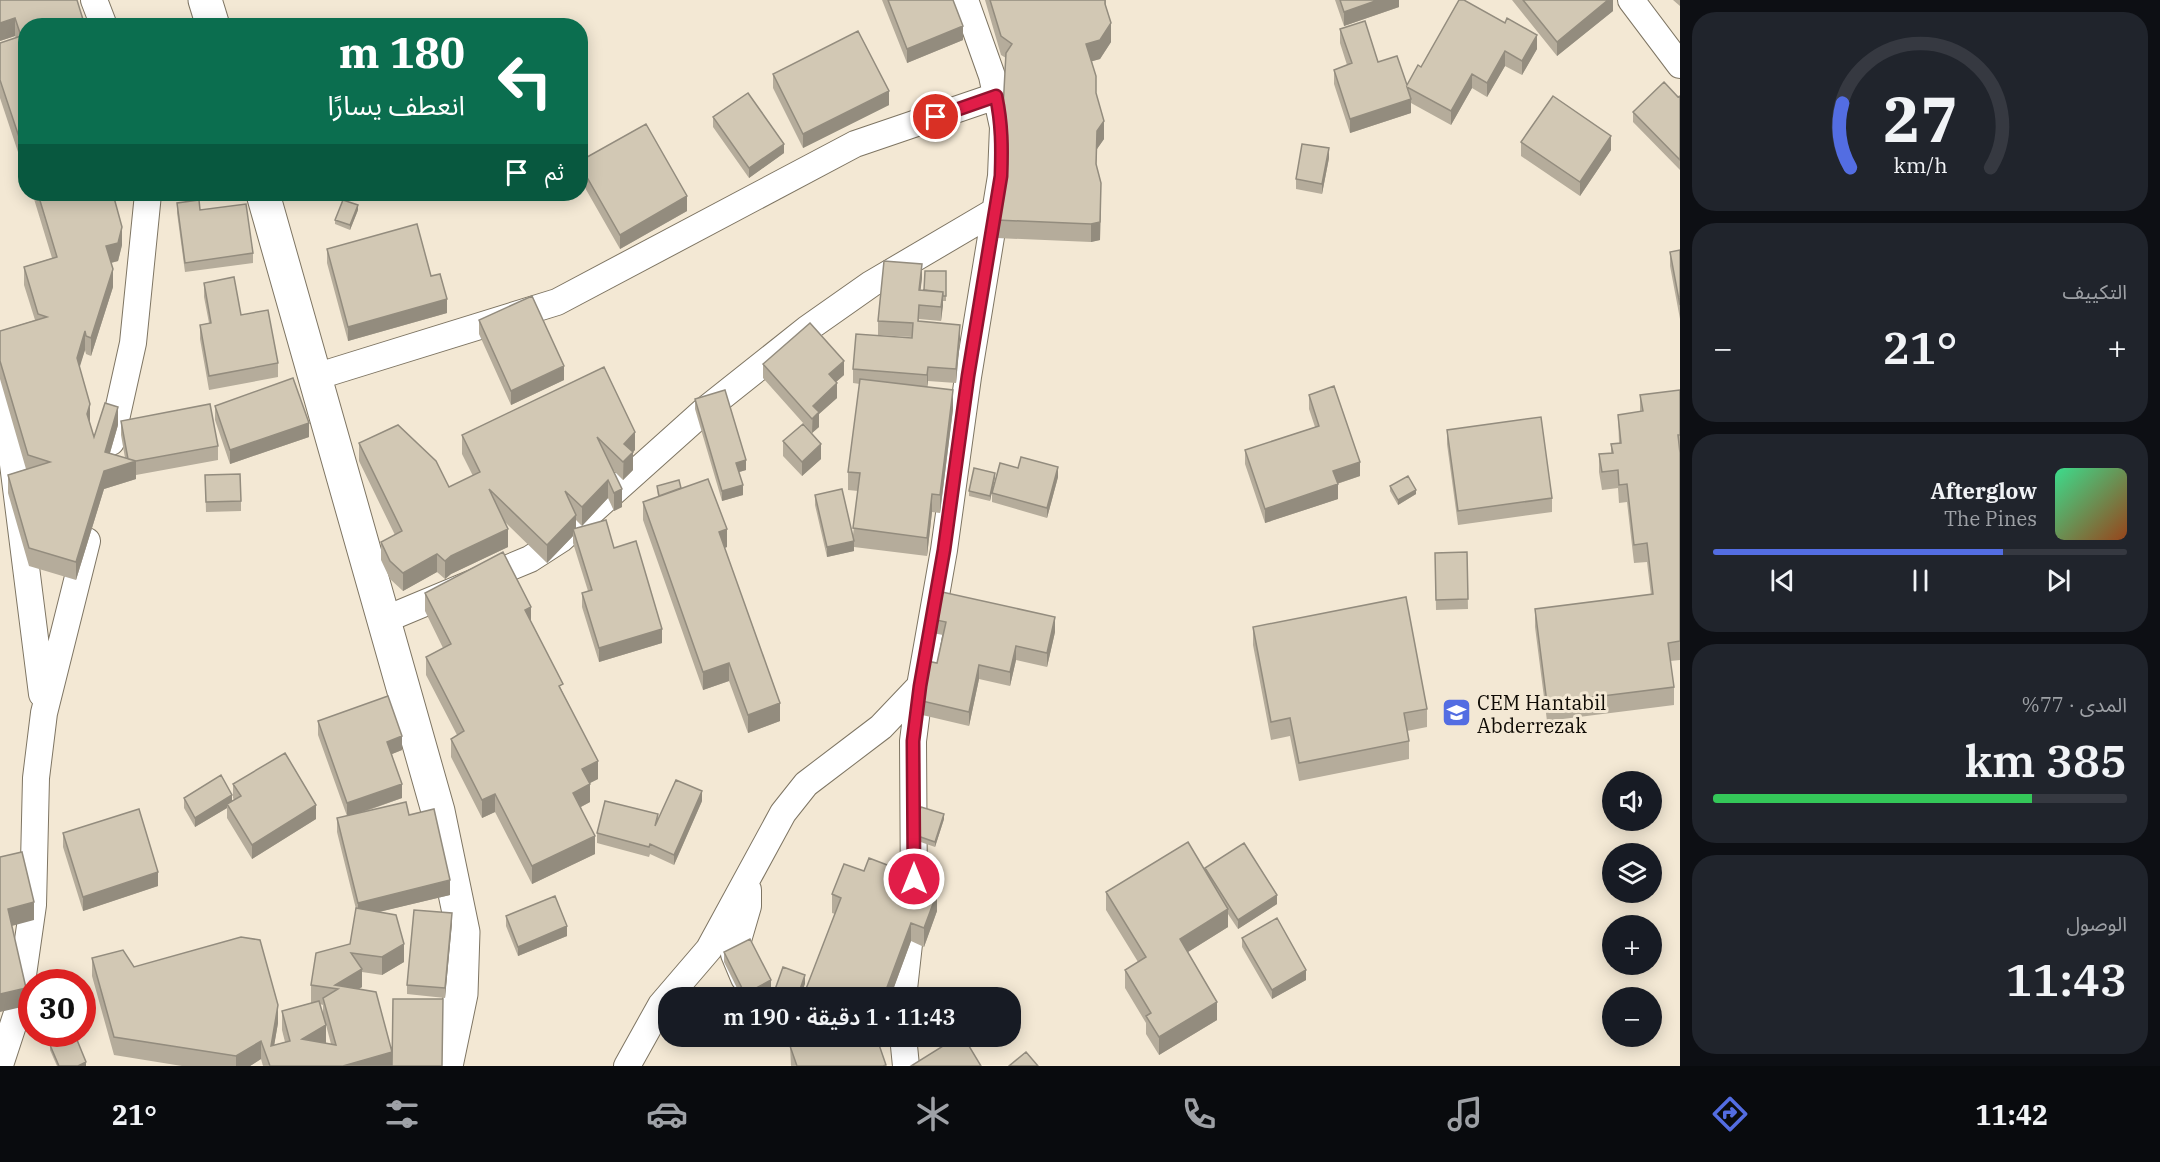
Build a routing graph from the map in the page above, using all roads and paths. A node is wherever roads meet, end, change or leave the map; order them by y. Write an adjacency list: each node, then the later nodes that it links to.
1 (94, 0): 5 (street)
2 (205, 0): 6 (main road)
3 (965, 0): 8 (street)
4 (1631, 0): 7 (street)
5 (101, 18)
6 (211, 18)
7 (1680, 65)
8 (996, 96): 11 (street); 13 (street)
9 (147, 201): 14 (street)
10 (265, 201): 13 (main road)
11 (995, 211): 16 (street); 17 (street)
12 (0, 361): 18 (street)
13 (315, 377): 16 (main road)
14 (105, 467)
15 (94, 513): 18 (street)
16 (384, 620): 24 (main road)
17 (920, 686): 19 (street); 21 (street)
18 (44, 713): 23 (street)
19 (747, 879): 20 (street); 25 (street)
20 (752, 987)
21 (904, 987)
22 (904, 1047): 26 (street)
23 (0, 1065)
24 (447, 1066)
25 (627, 1066)
26 (906, 1066)

